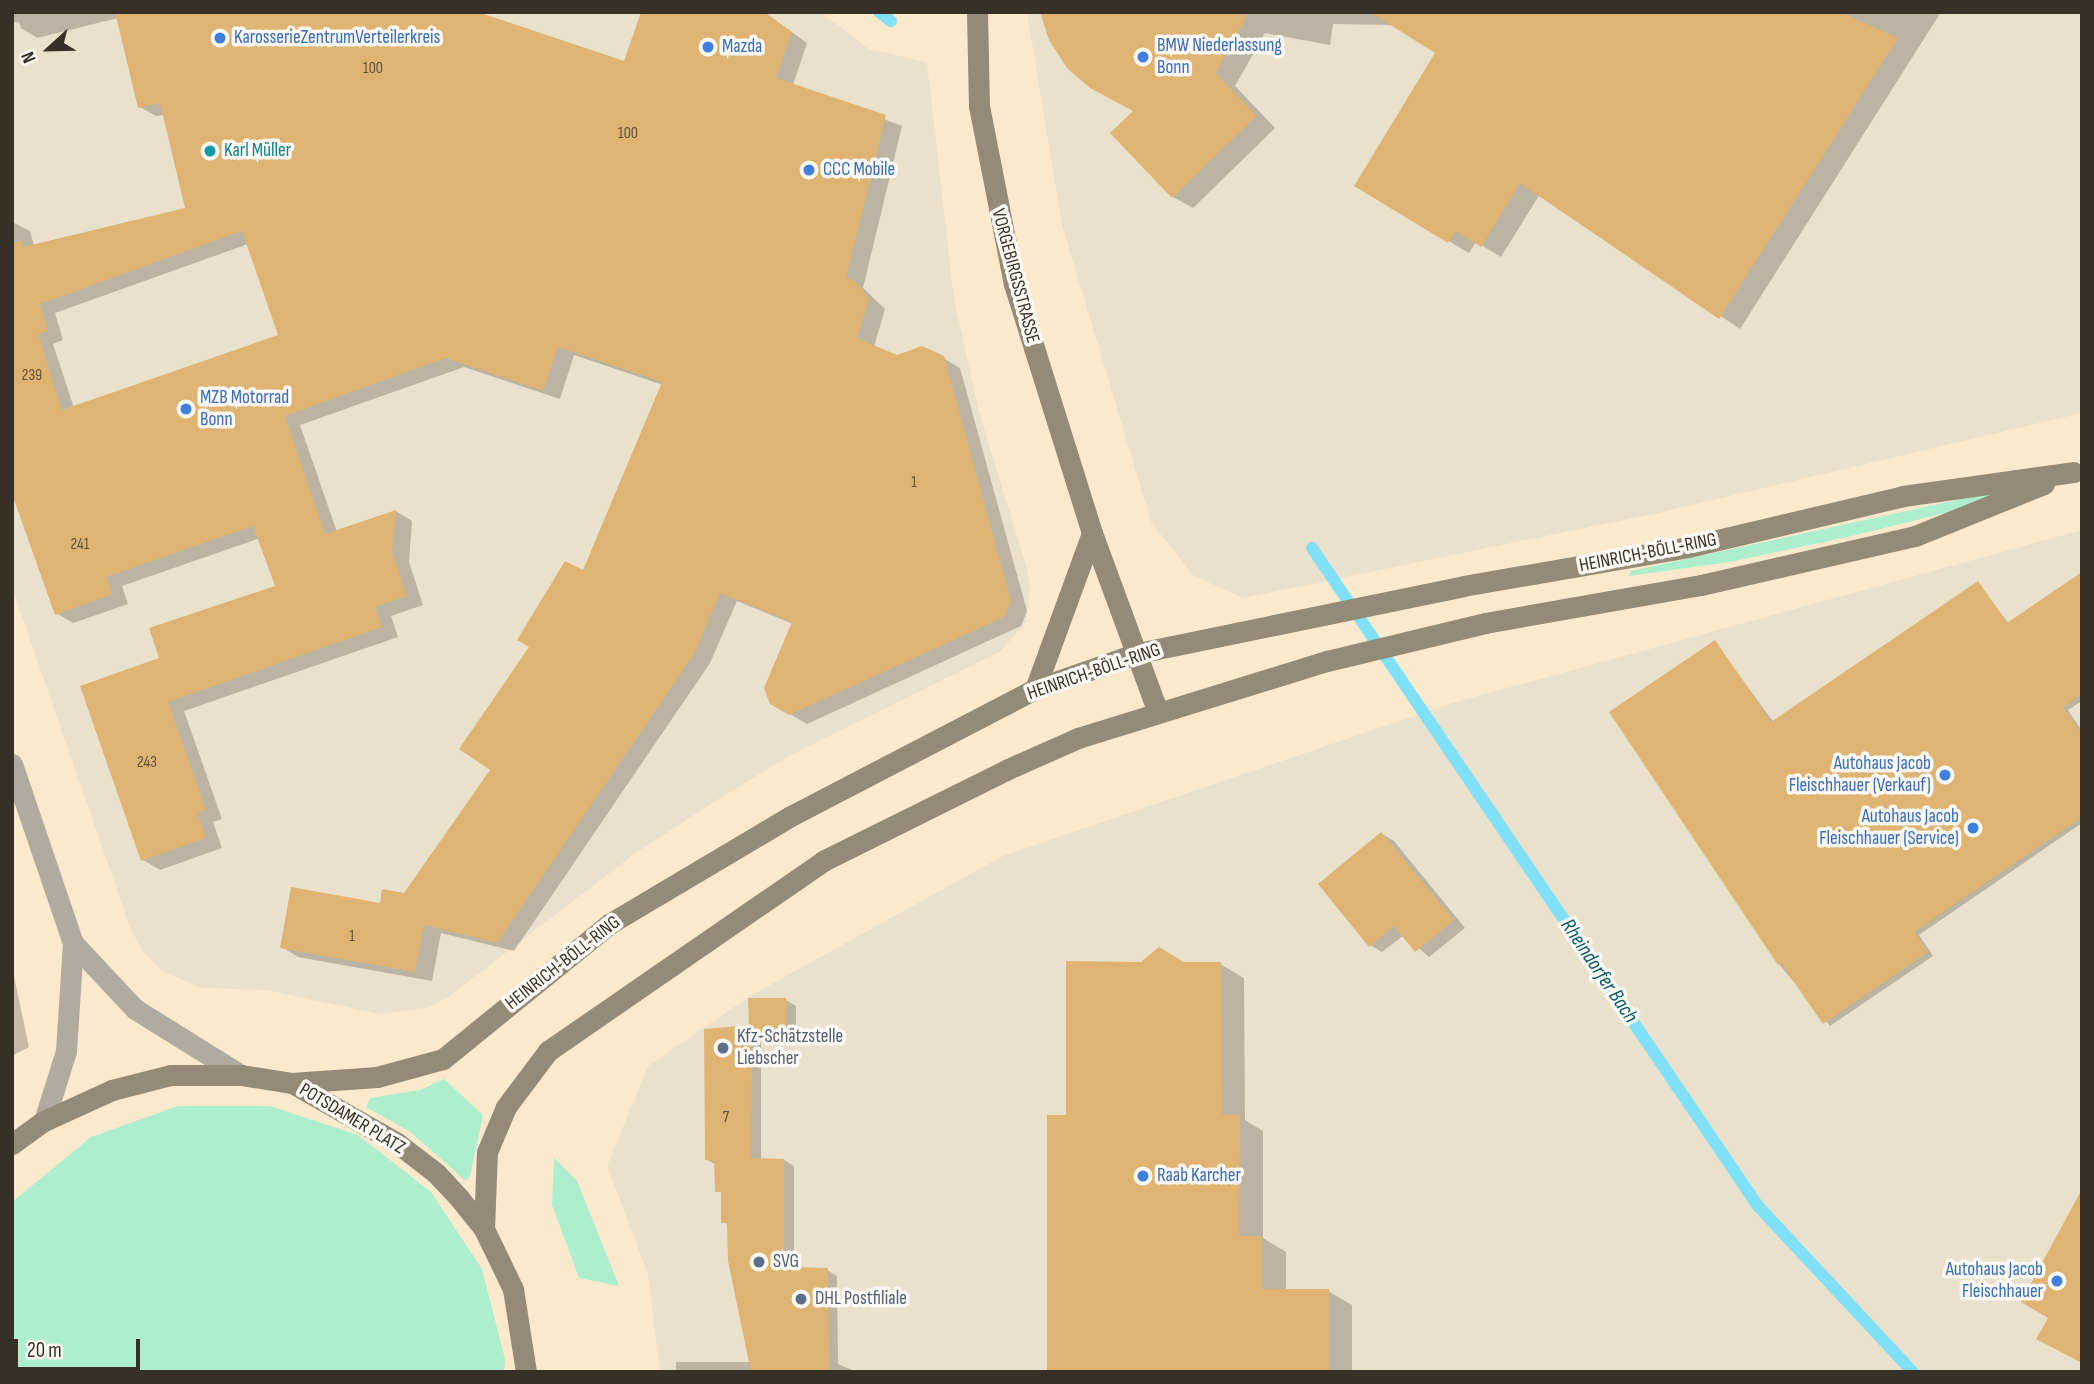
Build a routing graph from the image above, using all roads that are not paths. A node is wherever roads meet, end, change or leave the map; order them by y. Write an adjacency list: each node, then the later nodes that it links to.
1 (977, 12): 3 (main road, VORGEBIRGSSTRASSE)
2 (2077, 471): 4 (main road, HEINRICH-BÖLL-RING); 6 (main road, HEINRICH-BÖLL-RING)
3 (1092, 533): 4 (main road, VORGEBIRGSSTRASSE); 5 (main road)
4 (1138, 653): 5 (main road, HEINRICH-BÖLL-RING); 6 (main road, VORGEBIRGSSTRASSE)
5 (1035, 690): 10 (main road, HEINRICH-BÖLL-RING)
6 (1158, 712): 13 (main road, HEINRICH-BÖLL-RING)
7 (12, 764): 8 (street)
8 (74, 943): 9 (street); 11 (street)
9 (241, 1075): 10 (main road, POTSDAMER PLATZ); 11 (main road, POTSDAMER PLATZ)
10 (292, 1083): 13 (main road, POTSDAMER PLATZ)
11 (44, 1121): 12 (main road, POTSDAMER PLATZ)
12 (13, 1143)
13 (484, 1229): 14 (main road, POTSDAMER PLATZ)
14 (526, 1372)

